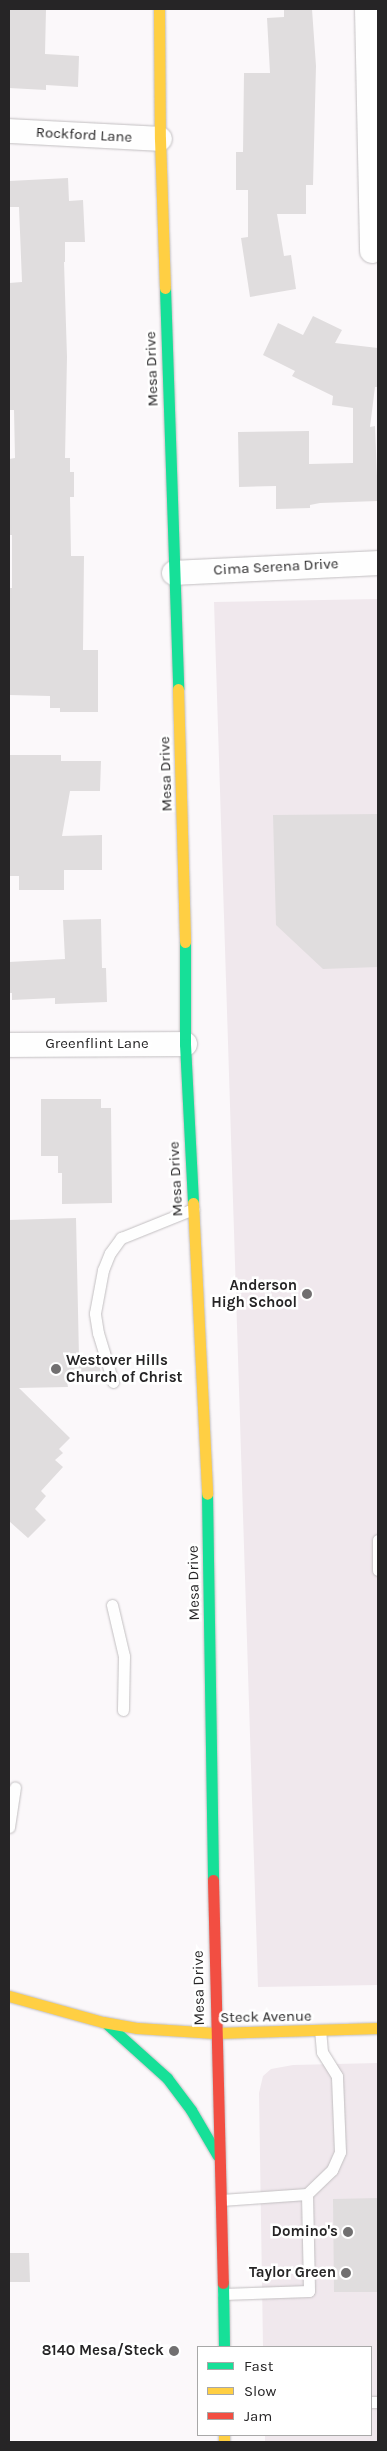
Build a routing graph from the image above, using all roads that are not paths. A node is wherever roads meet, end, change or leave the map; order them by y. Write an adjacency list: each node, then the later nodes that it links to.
1 (159, 9): 4 (street, Mesa Drive)
2 (367, 9): 5 (street)
3 (9, 131): 4 (street, Rockford Lane)
4 (160, 139): 7 (street, Mesa Drive)
5 (372, 251)
6 (378, 563): 7 (street, Cima Serena Drive)
7 (174, 573): 8 (street, Mesa Drive)
8 (185, 1044): 9 (street, Greenflint Lane); 10 (street, Mesa Drive)
9 (9, 1045)
10 (193, 1209): 11 (lane); 22 (street, Mesa Drive)
11 (113, 1382)
12 (378, 1540): 13 (lane)
13 (378, 1570)
14 (112, 1605): 15 (lane)
15 (122, 1710)
16 (15, 1787): 17 (lane)
17 (9, 1827)
18 (9, 1996): 19 (street, Steck Avenue)
19 (104, 2022): 22 (street, Steck Avenue); 23 (street)
20 (378, 2028): 21 (street, Steck Avenue)
21 (320, 2031): 22 (street, Steck Avenue); 24 (lane)
22 (215, 2033): 23 (street, Mesa Drive)
23 (220, 2159): 25 (street, Mesa Drive)
24 (307, 2194): 25 (lane); 26 (lane)
25 (221, 2200): 26 (street, Mesa Drive)
26 (223, 2294): 27 (street, Mesa Drive)
27 (224, 2346)

